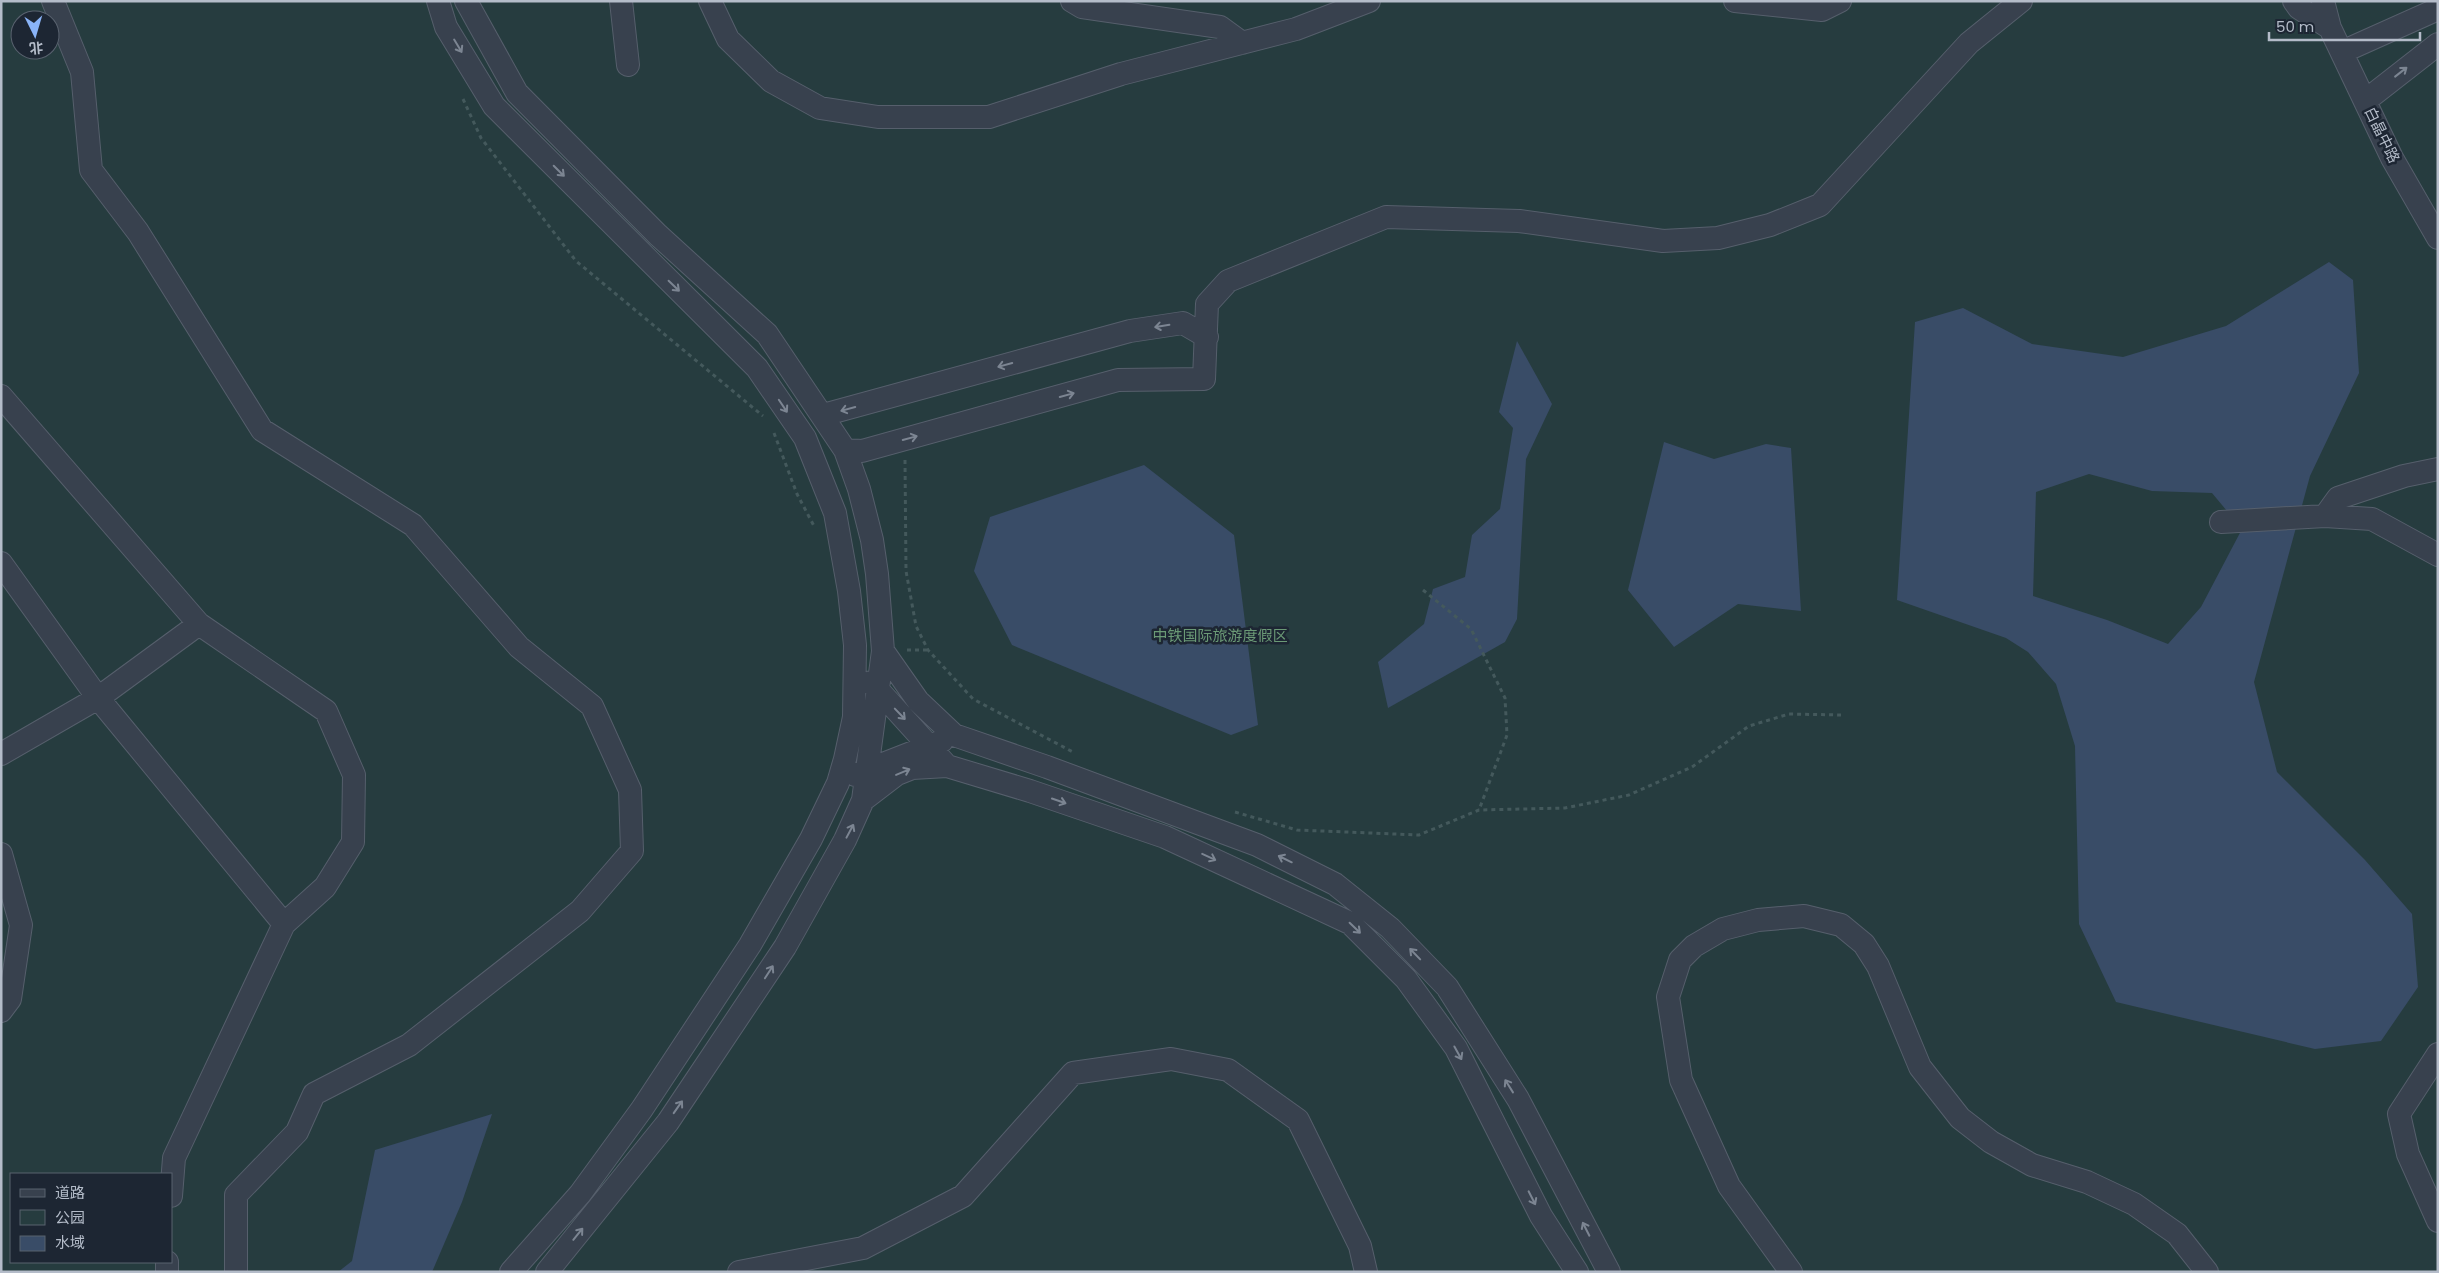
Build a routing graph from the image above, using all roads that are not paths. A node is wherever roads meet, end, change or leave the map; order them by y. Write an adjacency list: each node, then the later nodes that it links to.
1 (53, 1): 48 (street)
2 (438, 1): 32 (street, one-way to 32)
3 (466, 1): 23 (street)
4 (621, 1): 18 (street)
5 (710, 1): 15 (street)
6 (1072, 1): 15 (street)
7 (1369, 1): 15 (street)
8 (1735, 1): 9 (street)
9 (1840, 1)
10 (2021, 1): 21 (street)
11 (2294, 1): 14 (street)
12 (2323, 1): 14 (street, 白晶中路)
13 (2438, 9): 17 (street)
14 (2330, 28): 17 (street, 白晶中路)
15 (1242, 42)
16 (2438, 44): 19 (street, one-way to 16)
17 (2342, 52): 19 (street, 白晶中路)
18 (628, 65)
19 (2365, 101): 20 (street, 白晶中路)
20 (2438, 238)
21 (1207, 337): 23 (street, one-way to 23); 24 (street, one-way to 21)
22 (1, 396): 30 (street)
23 (823, 415): 24 (street)
24 (846, 450): 31 (street)
25 (2438, 469): 26 (street)
26 (2325, 516): 27 (street); 28 (street)
27 (2221, 522)
28 (2438, 555)
29 (1, 563): 34 (street)
30 (199, 624): 34 (street); 43 (street)
31 (883, 651): 33 (street); 35 (street)
32 (856, 665): 33 (street); 40 (street)
33 (877, 688): 36 (street, one-way to 36); 39 (street)
34 (98, 698): 37 (street); 43 (street)
35 (954, 736): 36 (street); 54 (street, one-way to 35)
36 (930, 746): 38 (street); 39 (street)
37 (1, 754)
38 (947, 766): 41 (street, one-way to 38); 53 (street, one-way to 53)
39 (867, 770): 40 (street); 41 (street)
40 (838, 783): 49 (street)
41 (863, 800): 50 (street, one-way to 41)
42 (1, 854): 44 (street)
43 (284, 924): 46 (street)
44 (1, 1011)
45 (2438, 1054): 47 (street)
46 (172, 1183)
47 (2438, 1221)
48 (236, 1272)
49 (510, 1272)
50 (547, 1272)
51 (739, 1272): 52 (street)
52 (1366, 1272)
53 (1578, 1272)
54 (1609, 1272)
55 (1791, 1272): 56 (street)
56 (2207, 1272)

